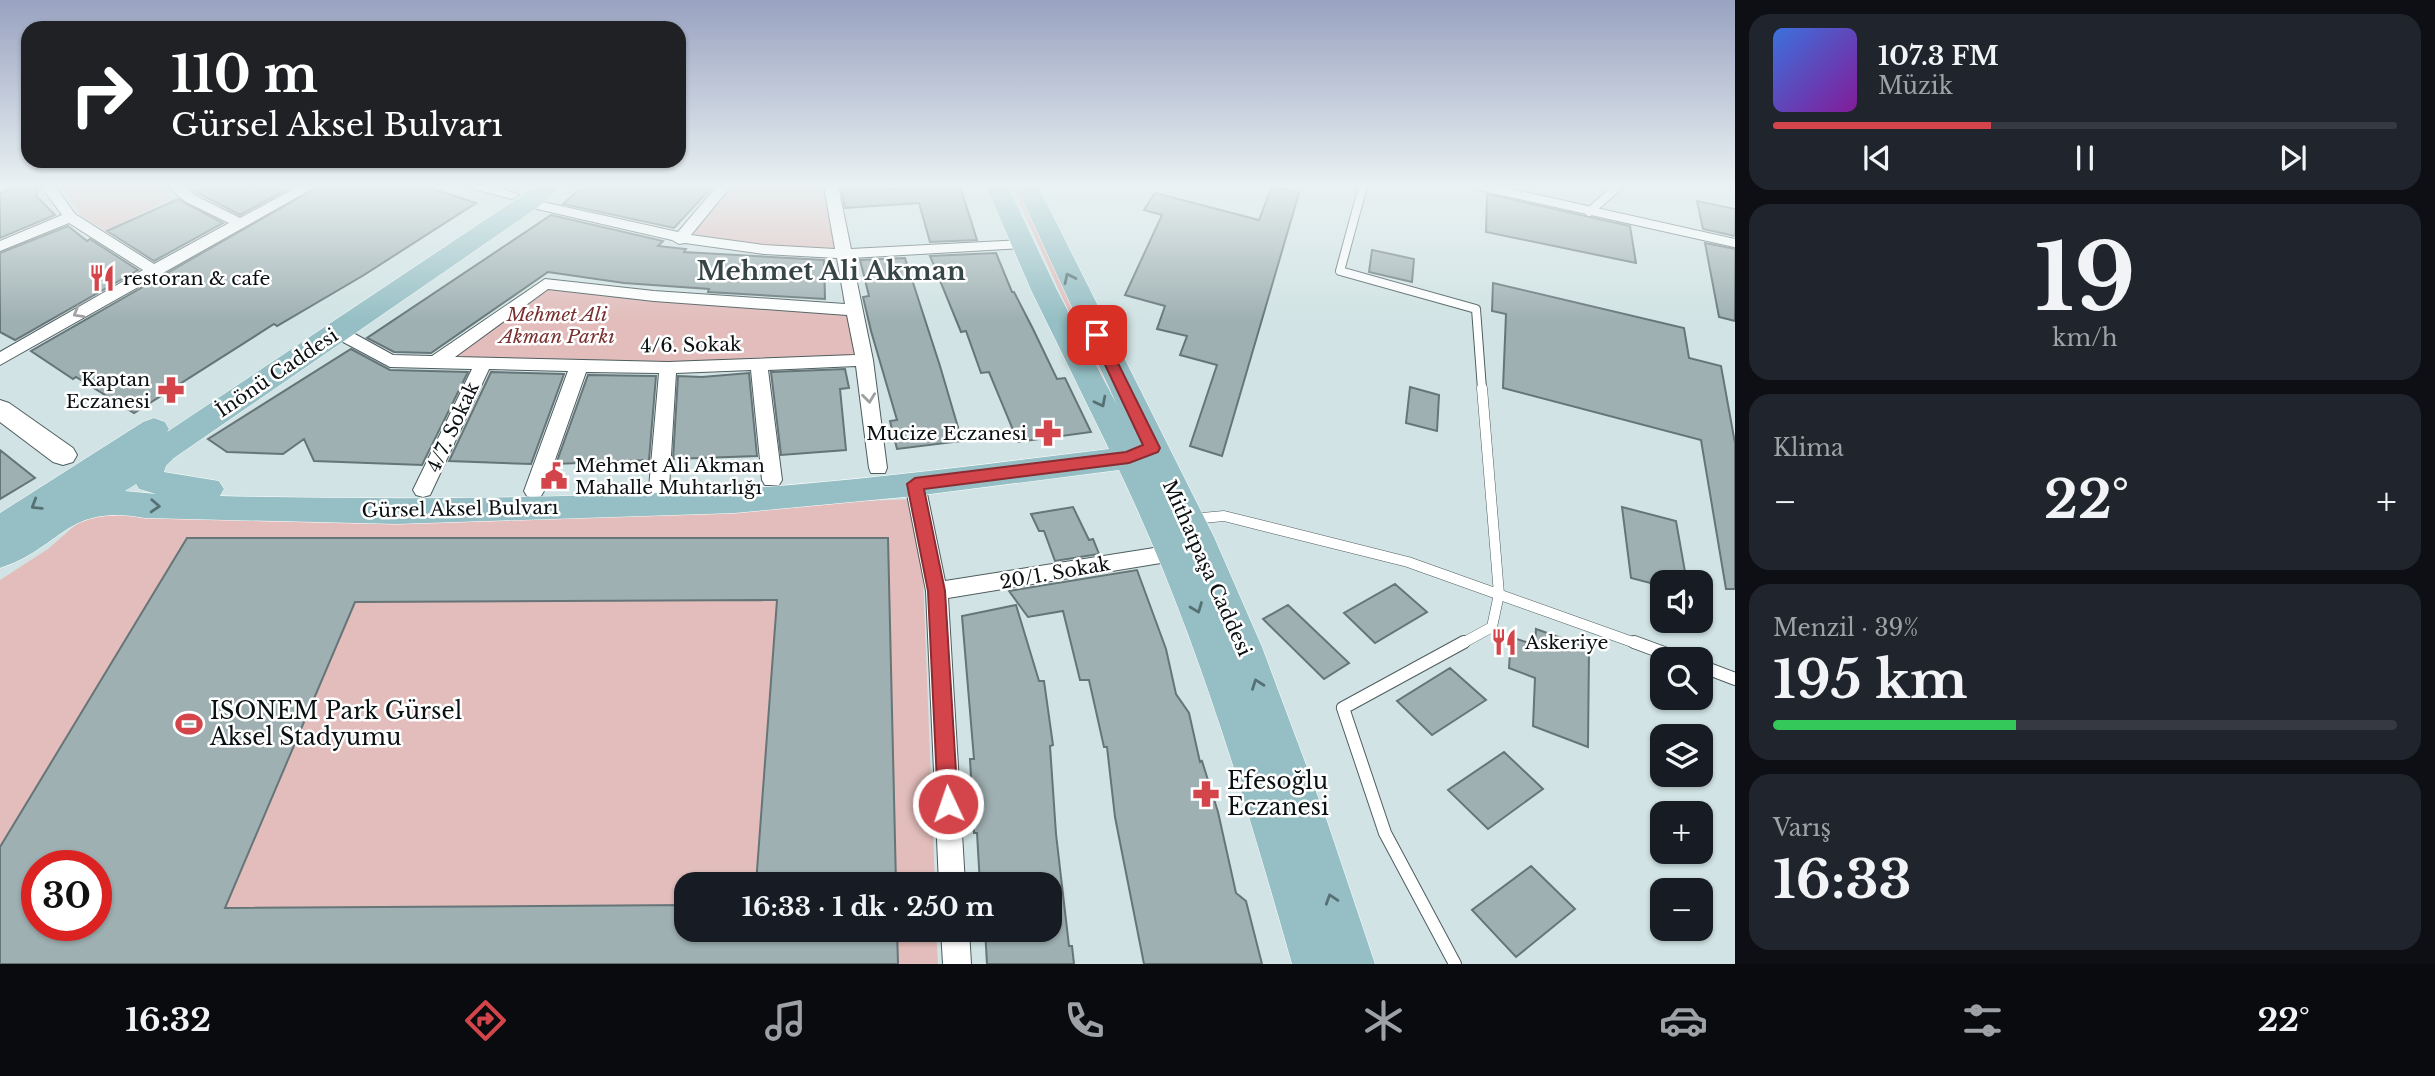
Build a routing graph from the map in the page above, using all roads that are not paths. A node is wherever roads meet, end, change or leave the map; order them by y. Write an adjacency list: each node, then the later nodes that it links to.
1 (36, 231): 16 (street)
2 (92, 231): 18 (street)
3 (225, 231): 18 (street)
4 (468, 231): 31 (main road, İnönü Caddesi)
5 (473, 231): 20 (main road, İnönü Caddesi)
6 (647, 231): 13 (street)
7 (687, 231): 13 (street)
8 (840, 231): 17 (street)
9 (1016, 231): 15 (main road, Mithatpaşa Caddesi)
10 (1045, 231): 29 (main road, Mithatpaşa Caddesi, one-way to 10)
11 (1351, 231): 42 (lane)
12 (1678, 231): 14 (lane)
13 (679, 240): 17 (street)
14 (1735, 243)
15 (1021, 244): 17 (street); 29 (main road, Mithatpaşa Caddesi, one-way to 29)
16 (0, 246)
17 (844, 254): 19 (street)
18 (154, 270): 21 (street, one-way to 21)
19 (855, 310): 22 (street); 23 (street)
20 (338, 332): 23 (street, 4/6. Sokak); 31 (main road, İnönü Caddesi)
21 (0, 359)
22 (864, 360): 25 (street, 4/6. Sokak); 30 (street, one-way to 30)
23 (436, 362): 24 (street, 4/6. Sokak)
24 (483, 363): 26 (street, 4/6. Sokak); 35 (street, 4/7. Sokak)
25 (759, 364): 27 (street, 4/6. Sokak); 32 (street)
26 (579, 366): 27 (street, 4/6. Sokak); 36 (street)
27 (668, 368): 34 (street)
28 (0, 409): 31 (street, Gürsel Aksel Bulvarı)
29 (1134, 450): 30 (main road, Gürsel Aksel Bulvarı); 33 (main road, Gürsel Aksel Bulvarı); 37 (main road, Mithatpaşa Caddesi)
30 (878, 468): 32 (main road, Gürsel Aksel Bulvarı); 33 (main road)
31 (105, 478): 33 (main road, Gürsel Aksel Bulvarı, one-way to 33); 35 (main road, Gürsel Aksel Bulvarı); 38 (main road, İnönü Caddesi, one-way to 38); 40 (main road, Gürsel Aksel Bulvarı)
32 (772, 480): 34 (main road, Gürsel Aksel Bulvarı)
33 (915, 484): 41 (street)
34 (659, 488): 36 (main road, Gürsel Aksel Bulvarı)
35 (423, 491): 36 (main road, Gürsel Aksel Bulvarı)
36 (534, 491)
37 (1172, 516): 39 (main road, Mithatpaşa Caddesi); 42 (lane); 50 (main road, Mithatpaşa Caddesi, one-way to 37)
38 (0, 529)
39 (1173, 553): 41 (street, 20/1. Sokak); 49 (main road, Mithatpaşa Caddesi, one-way to 49)
40 (0, 555)
41 (937, 591): 46 (street)
42 (1499, 594): 43 (lane); 51 (lane)
43 (1650, 648)
44 (1713, 670): 45 (lane)
45 (1735, 678)
46 (951, 872)
47 (956, 942): 48 (street)
48 (957, 964)
49 (1315, 964)
50 (1352, 964)
51 (1455, 964)

